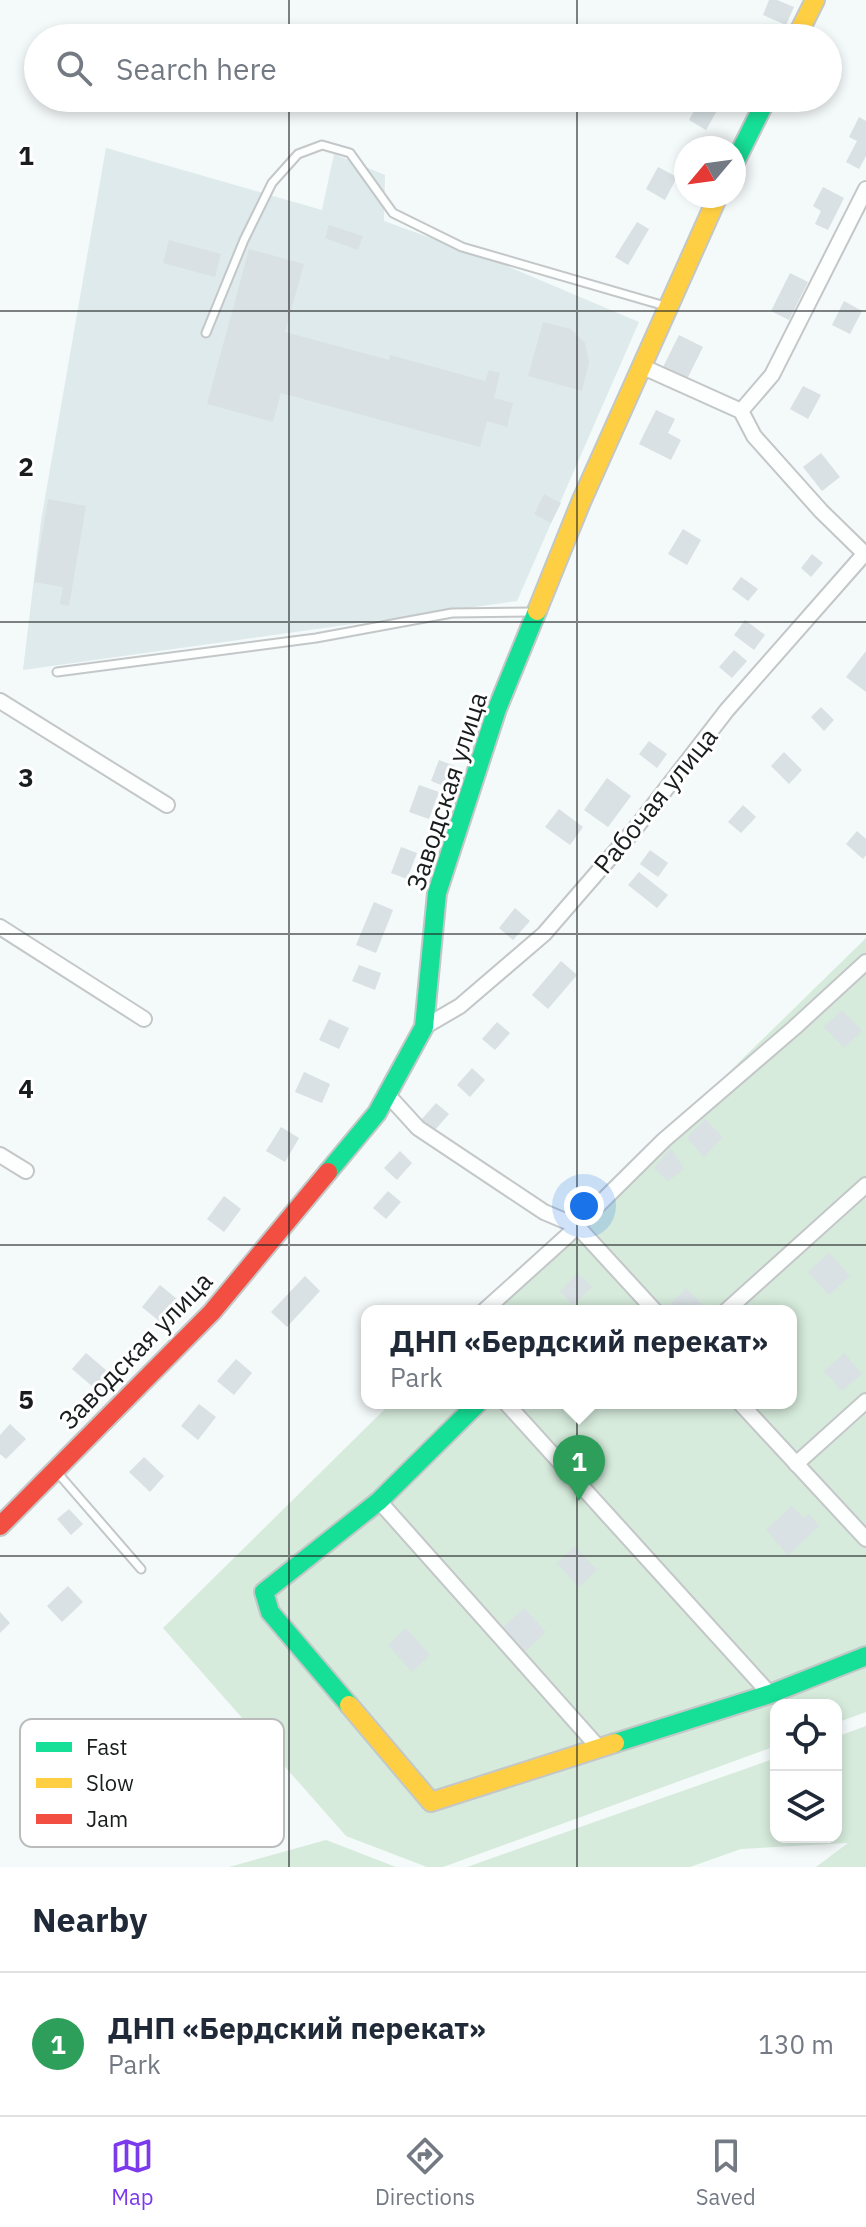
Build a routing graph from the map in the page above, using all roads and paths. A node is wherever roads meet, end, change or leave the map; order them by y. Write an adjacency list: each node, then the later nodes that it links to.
1 (815, 0): 2 (street)
2 (803, 24)
3 (760, 112): 4 (street)
4 (746, 140)
5 (866, 189): 10 (street)
6 (712, 208): 7 (street, Заводская улица)
7 (667, 307): 8 (lane); 9 (street, Заводская улица)
8 (206, 333)
9 (641, 366): 10 (street); 12 (street, Заводская улица)
10 (741, 411): 11 (street)
11 (865, 552): 19 (street, Рабочая улица)
12 (536, 612): 13 (lane); 19 (street, Заводская улица)
13 (57, 672)
14 (0, 701): 15 (street)
15 (167, 805)
16 (0, 927): 18 (street)
17 (866, 962): 24 (street)
18 (144, 1019)
19 (424, 1027): 20 (street, Заводская улица)
20 (387, 1094): 24 (street); 33 (street, Заводская улица)
21 (0, 1155): 22 (street)
22 (26, 1171)
23 (866, 1185): 27 (street)
24 (577, 1226): 25 (street); 26 (street)
25 (491, 1305)
26 (649, 1305)
27 (733, 1305)
28 (866, 1401): 32 (street)
29 (472, 1409): 34 (street)
30 (511, 1409): 39 (street)
31 (746, 1409): 32 (street)
32 (796, 1464): 36 (street)
33 (55, 1471): 35 (street, Заводская улица); 37 (lane)
34 (379, 1501): 40 (street); 40 (street)
35 (0, 1526)
36 (866, 1539)
37 (141, 1569)
38 (866, 1656): 39 (street)
39 (770, 1694): 40 (street)
40 (599, 1748)

